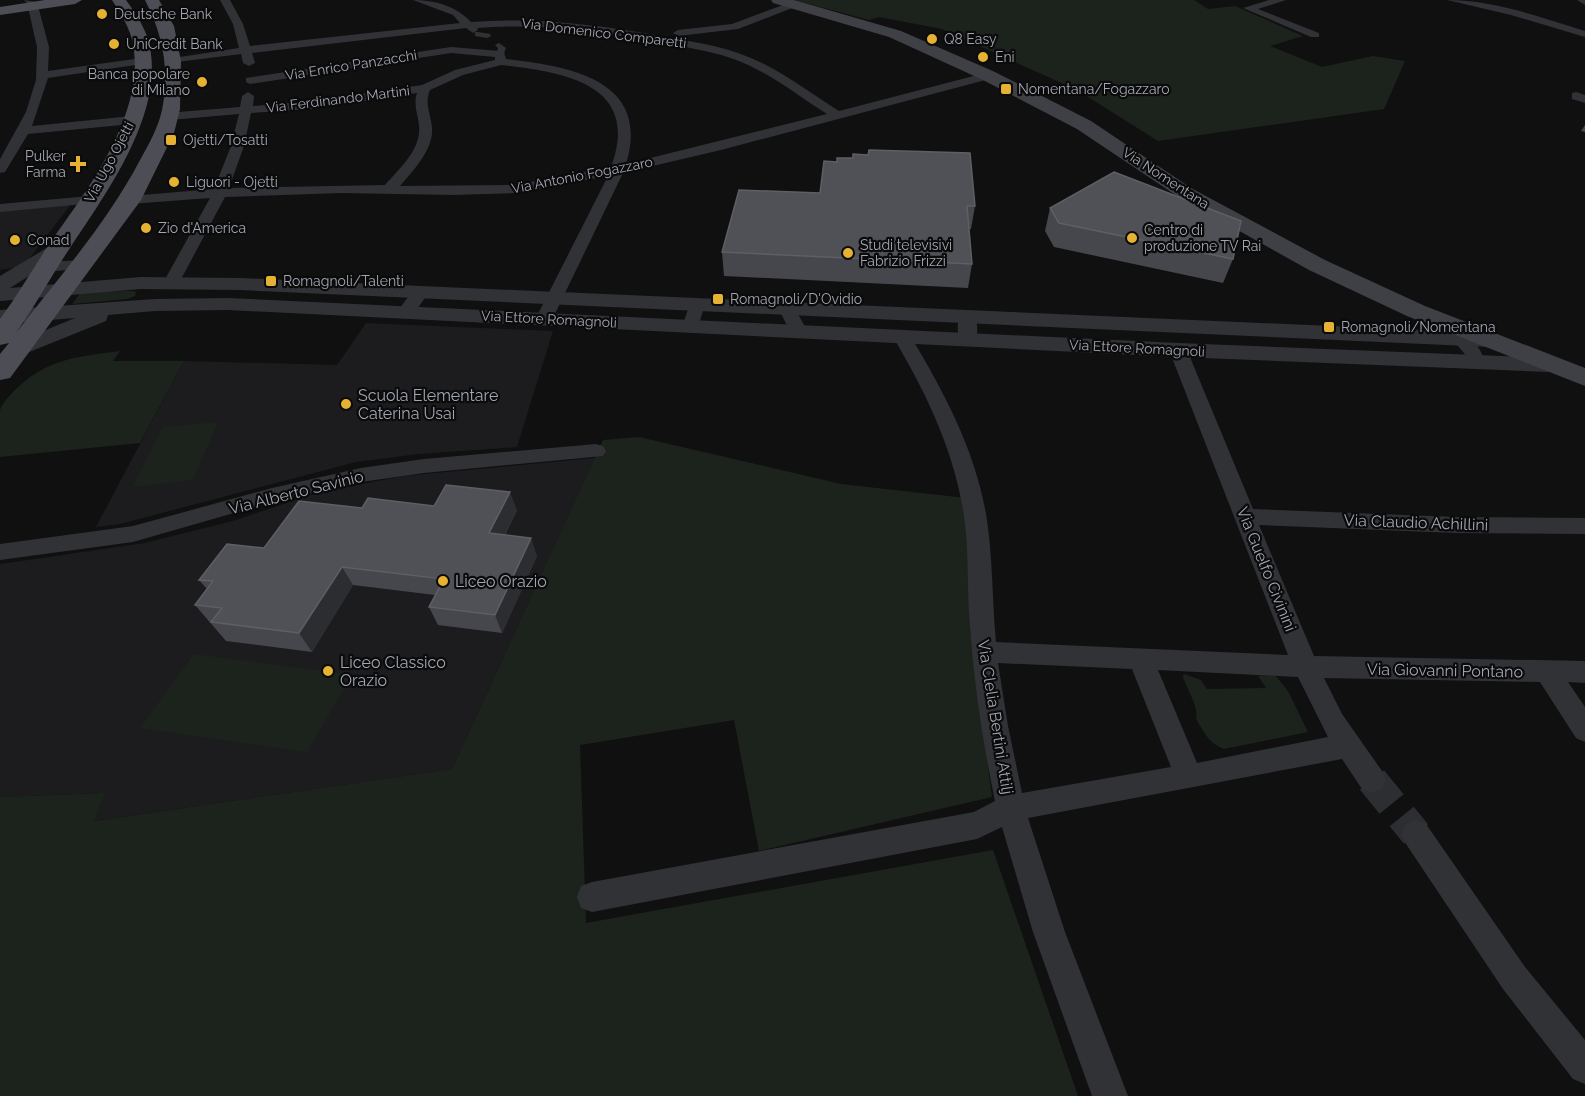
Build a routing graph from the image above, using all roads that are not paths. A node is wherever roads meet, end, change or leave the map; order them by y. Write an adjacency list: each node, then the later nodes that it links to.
1 (75, 0): 7 (main road)
2 (119, 0): 19 (main road, Via Ugo Ojetti)
3 (225, 0): 16 (street)
4 (418, 0): 12 (street)
5 (1281, 0): 15 (street)
6 (1452, 0): 14 (street)
7 (31, 2): 10 (main road); 11 (main road); 21 (street)
8 (157, 2): 20 (main road)
9 (785, 2): 13 (street); 22 (main road, Via Nomentana)
10 (0, 5)
11 (0, 11)
12 (468, 25): 13 (street, Via Domenico Comparetti); 16 (street, Via Domenico Comparetti); 17 (street, Via Enrico Panzacchi)
13 (631, 34): 27 (street, Via Domenico Comparetti)
14 (1585, 34)
15 (1315, 35)
16 (245, 50): 20 (street, Via Domenico Comparetti); 23 (street)
17 (451, 50): 18 (street, Via Enrico Panzacchi); 23 (street, Via Enrico Panzacchi)
18 (500, 54): 24 (street, Via Ferdinando Martini); 31 (street, Via Enrico Panzacchi)
19 (142, 61): 21 (street); 28 (main road, Via Ugo Ojetti)
20 (173, 61): 26 (main road)
21 (41, 76): 29 (street)
22 (989, 76): 27 (street, Via Antonio Fogazzaro); 61 (main road, Via Nomentana)
23 (250, 80): 25 (street)
24 (425, 88): 25 (street, Via Ferdinando Martini); 32 (street)
25 (246, 109): 26 (street, Via Ferdinando Martini); 33 (street)
26 (170, 116): 35 (main road)
27 (838, 116): 31 (street, Via Antonio Fogazzaro)
28 (132, 120): 29 (street); 34 (main road, Via Ugo Ojetti)
29 (24, 131): 30 (street)
30 (0, 169)
31 (617, 170): 32 (street, Via Antonio Fogazzaro); 46 (street, Via Enrico Panzacchi)
32 (390, 189): 33 (street, Via Antonio Fogazzaro)
33 (221, 193): 35 (street, Via Antonio Fogazzaro); 40 (street)
34 (90, 200): 36 (street); 38 (main road, Via Ugo Ojetti)
35 (130, 200): 37 (main road)
36 (0, 208)
37 (89, 256): 38 (street); 39 (street); 42 (main road)
38 (52, 259): 41 (street); 44 (main road, Via Ugo Ojetti)
39 (141, 283): 40 (street, Via Ettore Romagnoli); 42 (street)
40 (171, 283): 43 (street, Via Ettore Romagnoli); 48 (street)
41 (0, 285)
42 (64, 289): 44 (street); 52 (main road)
43 (421, 291): 46 (street, Via Ettore Romagnoli); 51 (street)
44 (30, 292): 45 (street); 53 (main road, Via Ugo Ojetti)
45 (0, 295)
46 (555, 297): 47 (street, Via Ettore Romagnoli); 55 (street, Via Enrico Panzacchi)
47 (697, 304): 50 (street, Via Ettore Romagnoli); 56 (street)
48 (155, 305): 49 (street, Via Ettore Romagnoli); 51 (street, Via Ettore Romagnoli)
49 (124, 308): 52 (street); 62 (street)
50 (786, 308): 54 (street, Via Ettore Romagnoli); 57 (street)
51 (407, 311): 55 (street, Via Ettore Romagnoli)
52 (45, 313): 53 (street); 62 (main road)
53 (8, 316): 62 (main road, Via Ugo Ojetti)
54 (967, 317): 59 (street); 60 (street, Via Ettore Romagnoli)
55 (545, 318): 56 (street, Via Ettore Romagnoli)
56 (691, 327): 57 (street, Via Ettore Romagnoli)
57 (799, 332): 58 (street, Via Ettore Romagnoli)
58 (902, 337): 59 (street, Via Ettore Romagnoli); 72 (street, Via Clelia Bertini Attilj)
59 (968, 339): 63 (street, Via Ettore Romagnoli)
60 (1461, 339): 61 (street, Via Ettore Romagnoli); 64 (street)
61 (1490, 340): 65 (main road, Via Nomentana)
62 (8, 343): 66 (main road)
63 (1178, 350): 64 (street, Via Ettore Romagnoli); 69 (street, Via Guelfo Civinini)
64 (1476, 363): 65 (street, Via Ettore Romagnoli)
65 (1549, 365): 67 (main road, Via Nomentana)
66 (0, 372)
67 (1585, 378)
68 (596, 451): 71 (street, Via Alberto Savinio)
69 (1246, 518): 70 (street, Via Claudio Achillini); 74 (street, Via Guelfo Civinini)
70 (1585, 526)
71 (0, 552)
72 (984, 652): 73 (street, Via Giovanni Pontano); 81 (street, Via Clelia Bertini Attilj)
73 (1141, 660): 74 (street, Via Giovanni Pontano); 79 (street)
74 (1305, 666): 75 (street, Via Giovanni Pontano); 78 (street, Via Guelfo Civinini)
75 (1547, 671): 76 (street, Via Giovanni Pontano); 77 (street)
76 (1585, 672)
77 (1585, 730)
78 (1347, 746): 79 (street); 80 (street, Via Guelfo Civinini)
79 (1189, 777): 81 (street)
80 (1372, 780)
81 (1011, 808): 83 (street); 85 (street, Via Clelia Bertini Attilj)
82 (1416, 834): 84 (street)
83 (592, 897)
84 (1585, 1067)
85 (1110, 1096)

